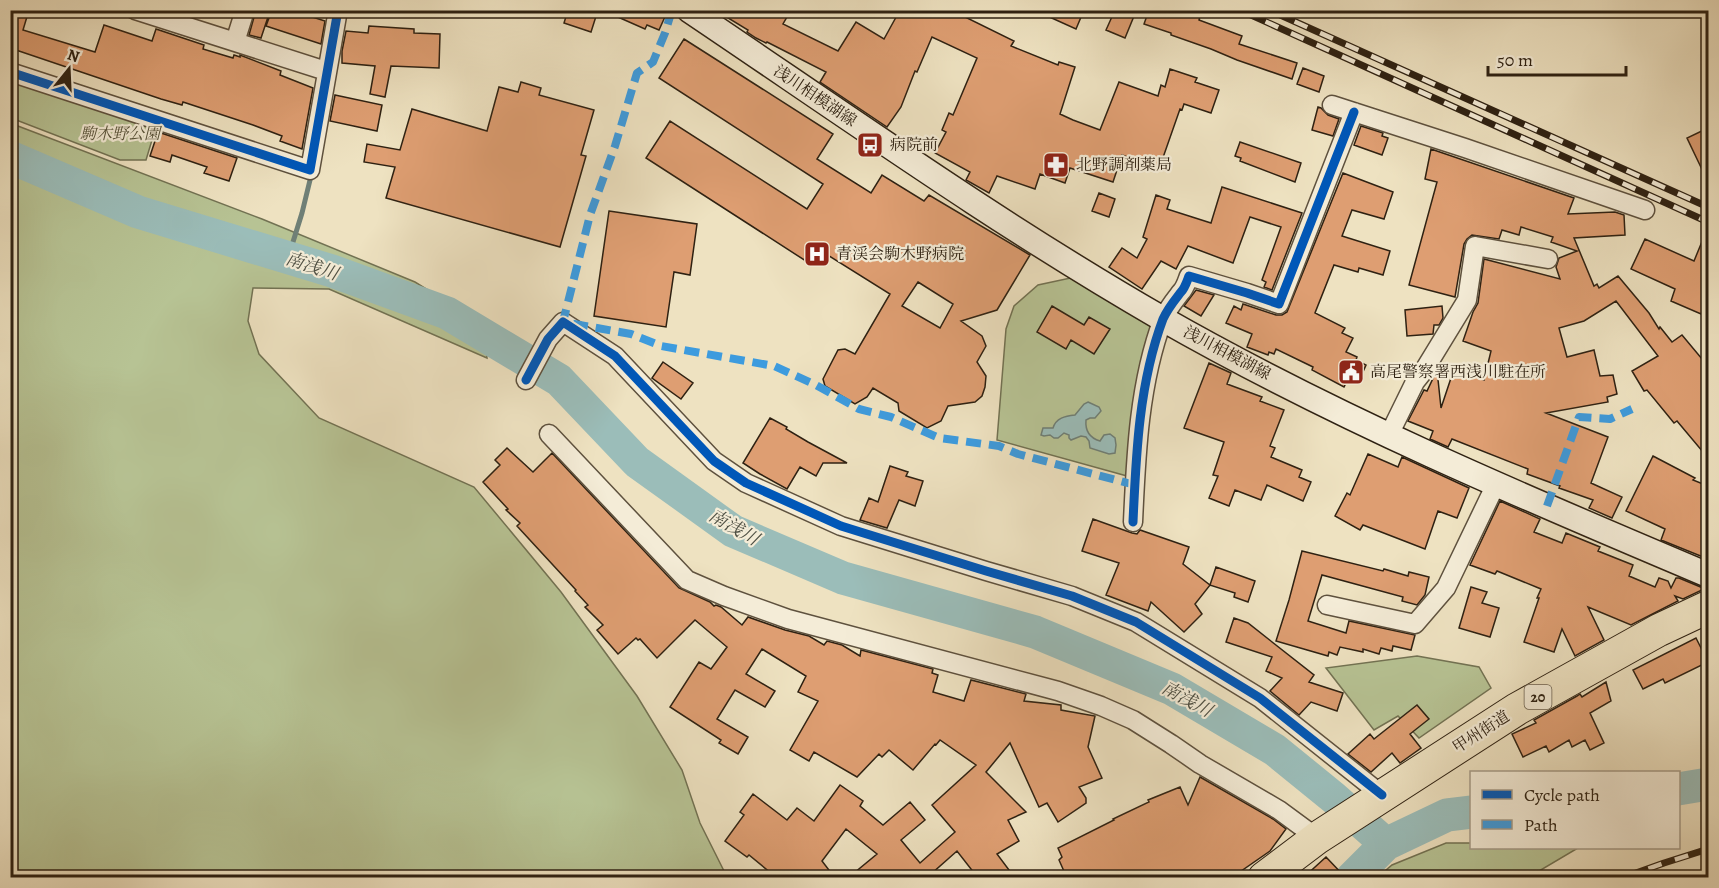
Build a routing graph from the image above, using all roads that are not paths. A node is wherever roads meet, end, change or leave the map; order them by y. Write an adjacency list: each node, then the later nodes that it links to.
1 (135, 10): 5 (street)
2 (244, 10): 5 (street)
3 (338, 10): 6 (street)
4 (689, 10): 12 (main road, 浅川相模湖線)
5 (235, 42): 6 (street)
6 (326, 71): 7 (street)
7 (10, 72)
8 (1332, 105): 9 (street)
9 (1354, 112): 10 (street); 12 (street)
10 (1645, 210)
11 (1548, 259): 15 (street)
12 (1163, 319): 15 (main road, 浅川相模湖線); 17 (street)
13 (526, 380): 21 (street)
14 (549, 434): 22 (street)
15 (1389, 435): 16 (main road, 浅川相模湖線)
16 (1496, 484): 18 (main road, 浅川相模湖線); 19 (street)
17 (1133, 522)
18 (1708, 574)
19 (1327, 605)
20 (1708, 607): 21 (highway, 甲州街道 / 20)
21 (1379, 798): 22 (highway, 甲州街道 / 20)
22 (1321, 835): 23 (highway, 甲州街道 / 20)
23 (1264, 878)

